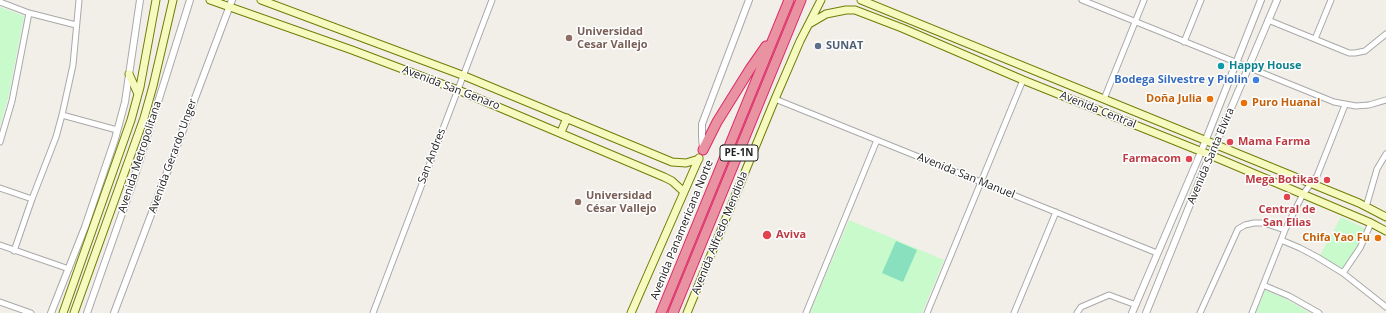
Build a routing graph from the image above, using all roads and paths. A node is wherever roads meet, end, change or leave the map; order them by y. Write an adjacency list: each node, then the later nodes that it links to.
1 (79, 0): 27 (street)
2 (140, 0): 35 (street)
3 (156, 0): 39 (main road, Avenida Metropolitana)
4 (173, 0): 82 (main road, Avenida Metropolitana)
5 (190, 0): 83 (street, Avenida Metropolitana)
6 (210, 0): 21 (main road, Avenida San Genaro)
7 (262, 0): 36 (main road, Avenida San Genaro)
8 (492, 0): 36 (street, San Andres)
9 (749, 0): 52 (street)
10 (789, 0): 29 (highway, Avenida Panamericana Norte / PE-1N)
11 (801, 0): 88 (highway, Avenida Panamericana Norte / PE-1N)
12 (821, 0): 26 (main road, Avenida Alfredo Mendiola)
13 (861, 0): 23 (main road, Avenida Central)
14 (1144, 0): 25 (street)
15 (1201, 0): 32 (street)
16 (1261, 0): 33 (street, Avenida Santa Elvira)
17 (1276, 0): 24 (street, Avenida Santa Elvira)
18 (1331, 0): 31 (street)
19 (1086, 1): 25 (street)
20 (0, 2): 22 (street)
21 (230, 3): 38 (main road, Avenida San Genaro); 84 (street, Avenida Gerardo Unger)
22 (29, 13): 27 (street); 50 (street)
23 (906, 19): 28 (main road); 41 (main road, Avenida Central)
24 (1268, 20): 31 (street); 34 (street, Avenida Santa Elvira)
25 (1135, 22): 32 (street); 41 (street)
26 (809, 24): 28 (main road, Avenida Central); 40 (main road, Avenida Alfredo Mendiola)
27 (76, 25): 44 (street)
28 (902, 28): 37 (main road, Avenida Central)
29 (775, 34): 52 (highway); 87 (highway, Avenida Panamericana Norte / PE-1N)
30 (1386, 34): 31 (street)
31 (1315, 39)
32 (1184, 42): 33 (street)
33 (1236, 63): 34 (street); 49 (street, Avenida Santa Elvira)
34 (1248, 68): 43 (street); 51 (street, Avenida Santa Elvira)
35 (129, 74): 39 (main road); 46 (street)
36 (462, 75): 38 (street, San Andres); 45 (main road, Avenida San Genaro)
37 (1023, 80): 53 (main road, Avenida Central); 57 (street)
38 (458, 90): 47 (main road, Avenida San Genaro); 85 (street, San Andres)
39 (138, 94): 81 (main road, Avenida Metropolitana)
40 (775, 99): 48 (street, Avenida San Manuel); 89 (main road, Avenida Alfredo Mendiola)
41 (1104, 100): 49 (main road, Avenida Central)
42 (1386, 100): 43 (street)
43 (1345, 105): 58 (street)
44 (62, 115): 46 (street); 62 (street)
45 (567, 118): 47 (main road); 56 (main road, Avenida San Genaro)
46 (117, 130): 73 (street)
47 (561, 132): 60 (main road, Avenida San Genaro)
48 (876, 140): 57 (street, Avenida San Manuel); 90 (street)
49 (1205, 141): 51 (main road, Avenida Central); 53 (street, Avenida Santa Elvira)
50 (0, 142)
51 (1215, 146): 55 (street, Avenida Santa Elvira); 58 (main road, Avenida Central)
52 (703, 150): 56 (main road)
53 (1200, 152): 55 (main road, Avenida Central); 72 (street, Avenida Santa Elvira)
54 (1386, 154): 63 (street)
55 (1210, 155): 61 (main road, Avenida Central); 95 (street, Avenida Santa Elvira)
56 (699, 159): 60 (main road)
57 (980, 182): 64 (street, Avenida San Manuel); 91 (street)
58 (1311, 184): 61 (street); 63 (main road, Avenida Central)
59 (0, 188): 62 (street)
60 (684, 192): 86 (main road)
61 (1303, 194): 66 (main road, Avenida Central); 67 (street)
62 (32, 199): 71 (street)
63 (1366, 207): 65 (main road, Avenida Central)
64 (1056, 212): 72 (street, Avenida San Manuel); 92 (street)
65 (1386, 217)
66 (1370, 223): 68 (main road, Avenida Central); 74 (street)
67 (1284, 230): 69 (street); 96 (street)
68 (1386, 231)
69 (1281, 240): 74 (street); 75 (street)
70 (0, 245): 71 (street)
71 (14, 250): 73 (street)
72 (1157, 253): 77 (street, Avenida Santa Elvira)
73 (69, 269): 80 (street)
74 (1343, 274): 78 (street)
75 (1263, 285): 97 (street); 98 (street)
76 (0, 302): 79 (street)
77 (1136, 305): 93 (street); 94 (street, Avenida Santa Elvira)
78 (1386, 307)
79 (31, 313)
80 (52, 313)
81 (63, 313)
82 (74, 313)
83 (87, 313)
84 (114, 313)
85 (373, 313)
86 (631, 313)
87 (661, 313)
88 (673, 313)
89 (687, 313)
90 (806, 313)
91 (927, 313)
92 (1014, 313)
93 (1077, 313)
94 (1132, 313)
95 (1146, 313)
96 (1200, 313)
97 (1252, 313)
98 (1319, 313)

